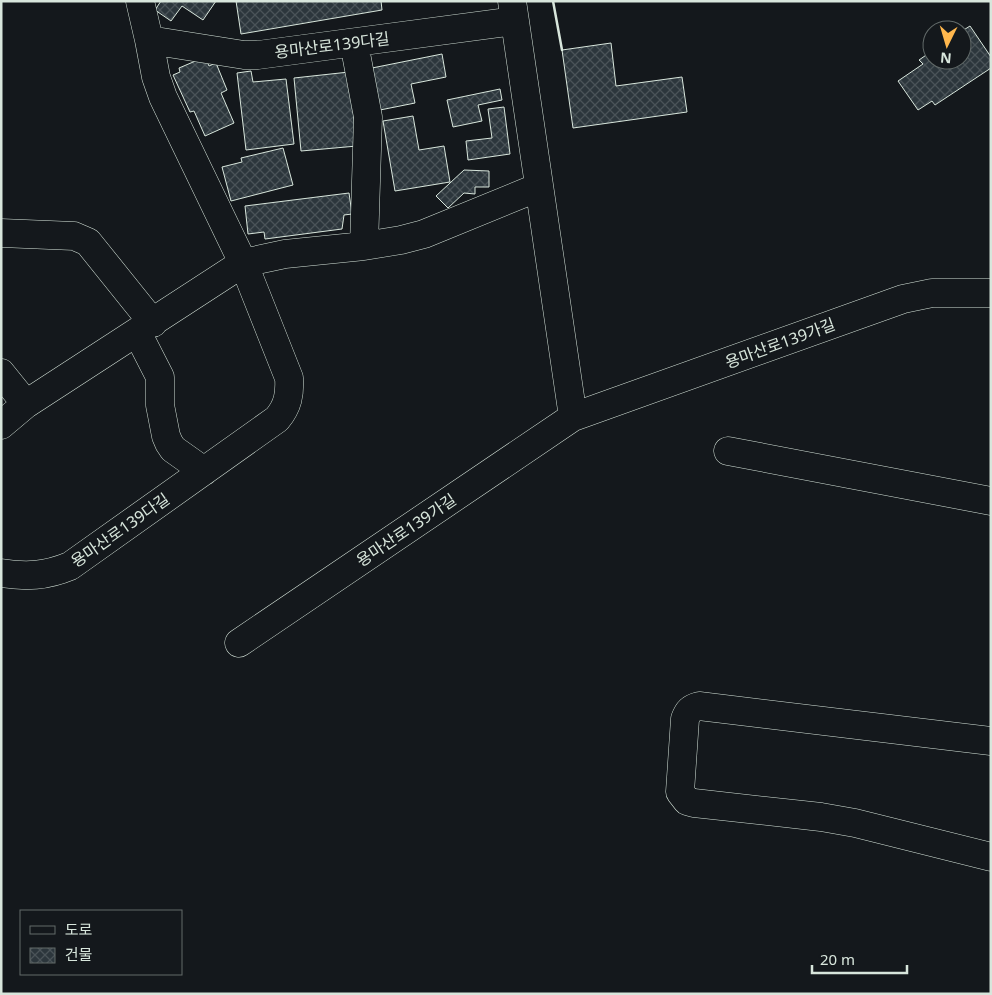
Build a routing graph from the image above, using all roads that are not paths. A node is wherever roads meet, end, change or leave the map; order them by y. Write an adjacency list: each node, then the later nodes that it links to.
1 (140, 1): 3 (street, 용마산로139다길)
2 (513, 11): 4 (street, 용마산로139다길); 5 (street)
3 (148, 40): 4 (street, 용마산로139다길); 8 (street, 용마산로139다길)
4 (354, 42): 7 (street)
5 (539, 187): 7 (street); 13 (street)
6 (1, 233): 10 (street)
7 (364, 246): 8 (street)
8 (243, 263): 10 (street); 16 (street, 용마산로139다길)
9 (991, 293): 13 (street, 용마산로139가길)
10 (145, 327): 12 (street); 16 (street)
11 (1, 373): 12 (street)
12 (26, 404): 14 (street)
13 (573, 417): 19 (street, 용마산로139가길)
14 (1, 425)
15 (728, 451): 17 (street)
16 (204, 471): 18 (street, 용마산로139다길)
17 (991, 501)
18 (1, 573)
19 (238, 643)
20 (991, 740): 21 (street)
21 (991, 857)

